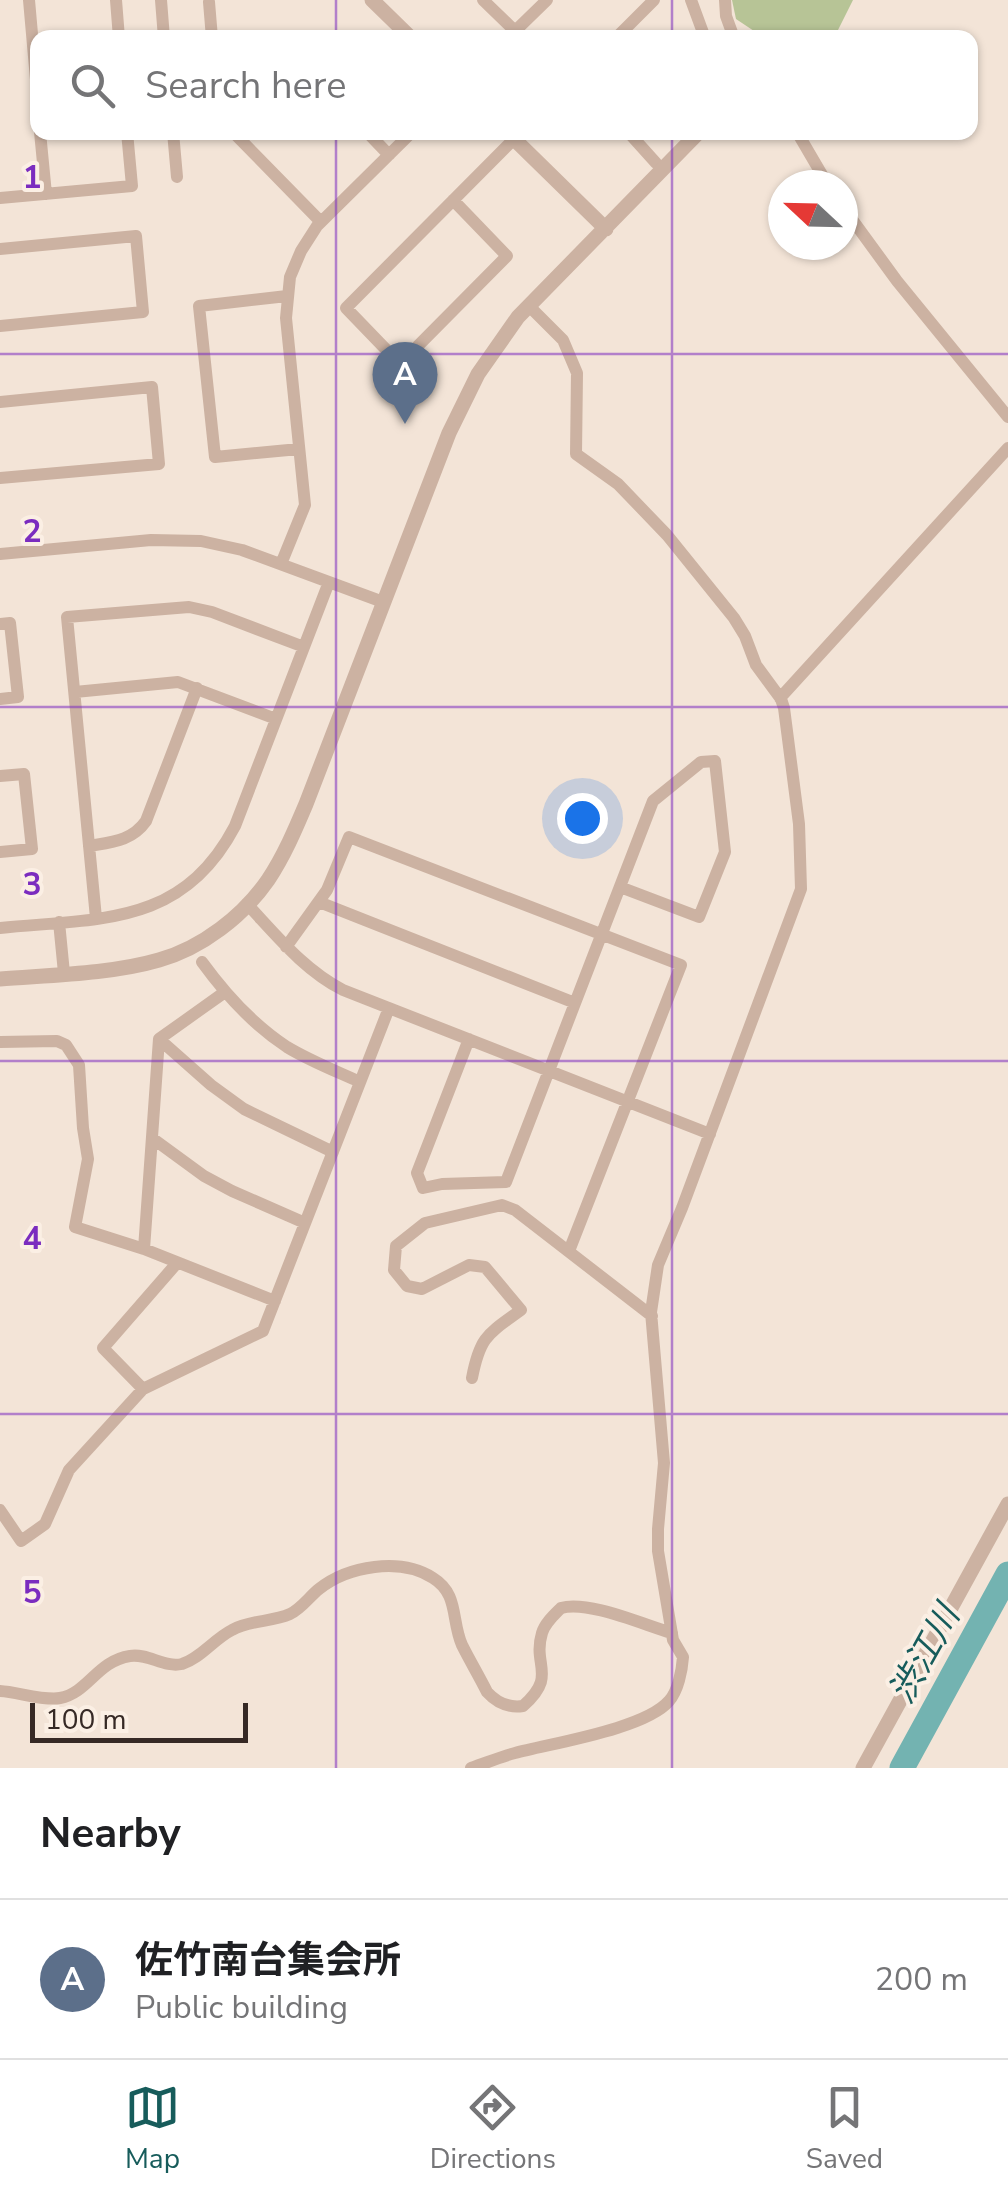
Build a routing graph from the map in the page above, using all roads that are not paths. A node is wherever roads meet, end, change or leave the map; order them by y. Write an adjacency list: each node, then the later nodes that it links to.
1 (28, 0): 11 (street)
2 (116, 0): 12 (street)
3 (161, 0): 13 (street)
4 (372, 0): 15 (street)
5 (483, 0): 16 (street)
6 (546, 0): 17 (street)
7 (654, 0): 18 (street)
8 (691, 0): 19 (street)
9 (725, 0): 20 (street)
10 (209, 2): 14 (street)
11 (31, 30)
12 (118, 30)
13 (163, 30)
14 (212, 30)
15 (402, 30)
16 (509, 30)
17 (516, 30)
18 (624, 30)
19 (702, 30)
20 (731, 30)
21 (41, 140): 36 (street)
22 (128, 140): 36 (street)
23 (174, 140): 35 (street)
24 (241, 140): 39 (street)
25 (375, 140): 32 (street)
26 (404, 140): 32 (street)
27 (509, 140): 38 (street)
28 (519, 140): 40 (street)
29 (635, 140): 33 (street)
30 (691, 140): 40 (street)
31 (802, 140): 34 (street)
32 (389, 155): 39 (street)
33 (656, 163)
34 (819, 170)
35 (178, 178)
36 (46, 194): 37 (street)
37 (0, 198)
38 (453, 200): 38 (street)
39 (321, 222): 43 (street)
40 (606, 228): 44 (street)
41 (858, 228): 47 (street)
42 (0, 248): 45 (street)
43 (287, 296): 49 (street); 49 (street)
44 (529, 306): 54 (street); 60 (street)
45 (0, 326)
46 (0, 402): 50 (street)
47 (1008, 417)
48 (1008, 448): 60 (street)
49 (299, 450): 52 (street)
50 (0, 478)
51 (0, 554): 52 (street)
52 (282, 564): 53 (street)
53 (329, 582): 54 (street); 56 (street)
54 (383, 602): 67 (street)
55 (0, 624): 59 (street)
56 (304, 647): 58 (street); 61 (street)
57 (197, 688): 58 (street); 61 (street); 63 (street)
58 (75, 692): 63 (street)
59 (0, 698)
60 (780, 698): 85 (street)
61 (276, 718): 68 (street)
62 (0, 776): 64 (street)
63 (89, 846): 68 (street)
64 (0, 852)
65 (620, 886): 65 (street); 71 (street)
66 (318, 902): 71 (street); 72 (street); 77 (street)
67 (247, 904): 72 (street); 74 (street)
68 (96, 918): 69 (street)
69 (58, 922): 70 (street); 74 (street)
70 (0, 928)
71 (602, 934): 77 (street); 84 (street)
72 (286, 946): 78 (street)
73 (202, 962): 76 (street)
74 (64, 973): 75 (street)
75 (0, 979)
76 (224, 992): 79 (street); 83 (street)
77 (575, 1002): 82 (street)
78 (388, 1008): 80 (street); 83 (street)
79 (160, 1039): 86 (street); 87 (street)
80 (469, 1039): 82 (street); 82 (street)
81 (0, 1042): 89 (street)
82 (549, 1070): 84 (street)
83 (360, 1082): 87 (street)
84 (628, 1102): 85 (street); 90 (street)
85 (710, 1134): 93 (street)
86 (152, 1138): 88 (street); 89 (street)
87 (333, 1152): 88 (street)
88 (305, 1224): 92 (street)
89 (144, 1250): 91 (street)
90 (570, 1251): 93 (street); 94 (street)
91 (177, 1262): 92 (street); 95 (street)
92 (275, 1301): 95 (street)
93 (652, 1316): 98 (street)
94 (472, 1378)
95 (143, 1389): 97 (street)
96 (1008, 1504): 101 (street)
97 (0, 1510)
98 (672, 1633): 99 (street); 100 (street)
99 (0, 1691)
100 (471, 1768)
101 (863, 1768)

